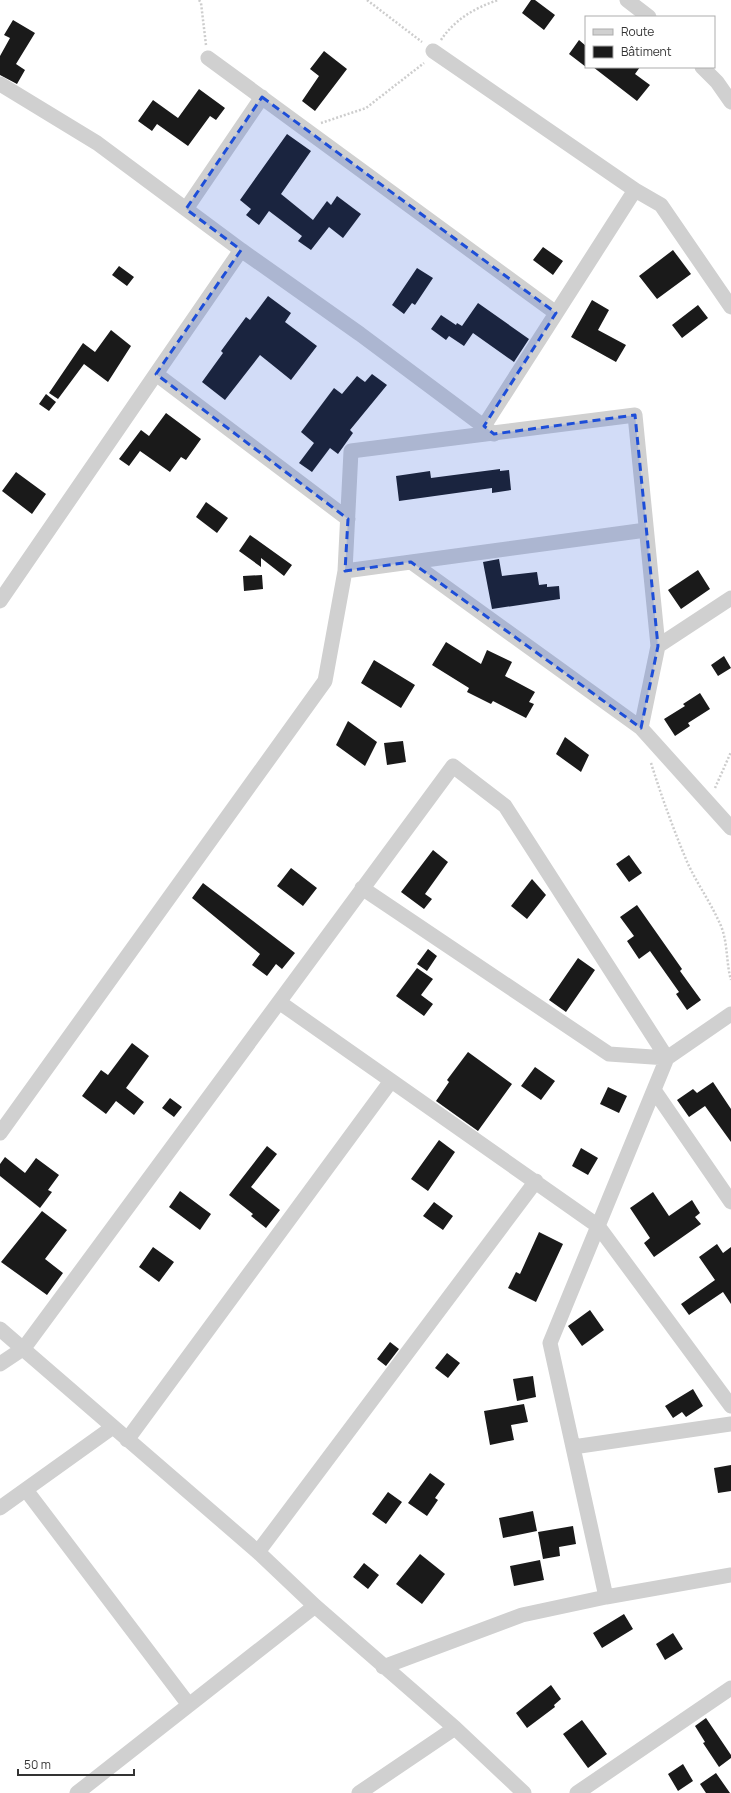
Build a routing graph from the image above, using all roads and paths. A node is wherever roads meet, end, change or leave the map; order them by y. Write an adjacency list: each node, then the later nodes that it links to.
1 (199, 0): 7 (path)
2 (367, 0): 6 (path)
3 (498, 0): 6 (path)
4 (627, 0): 5 (street)
5 (648, 16)
6 (433, 51): 12 (path); 13 (street)
7 (208, 58): 10 (street)
8 (703, 68): 11 (street)
9 (0, 84): 14 (street)
10 (262, 97): 12 (street); 14 (street)
11 (731, 102)
12 (304, 129): 17 (street)
13 (635, 190): 16 (street); 17 (street)
14 (186, 209): 15 (street)
15 (241, 250): 18 (street); 19 (street)
16 (731, 306)
17 (556, 314): 19 (street)
18 (156, 374): 20 (street); 25 (street)
19 (489, 430): 20 (street); 21 (street)
20 (348, 519): 23 (street)
21 (646, 530): 22 (street); 26 (street)
22 (412, 562): 23 (street); 27 (street)
23 (345, 571): 39 (street)
24 (731, 598): 26 (street)
25 (0, 601)
26 (658, 646): 27 (street)
27 (641, 728): 30 (street)
28 (731, 752): 30 (path)
29 (650, 759): 33 (path)
30 (709, 803): 31 (street)
31 (731, 828)
32 (362, 888): 34 (street); 36 (street); 36 (street)
33 (731, 980)
34 (279, 1002): 37 (street); 44 (street)
35 (731, 1014): 36 (street)
36 (668, 1058): 38 (street)
37 (391, 1081): 40 (street); 49 (street)
38 (654, 1090): 41 (street); 42 (street)
39 (0, 1133)
40 (536, 1181): 42 (street); 53 (street)
41 (731, 1202)
42 (598, 1226): 46 (street); 50 (street)
43 (0, 1329): 44 (street)
44 (24, 1348): 45 (street); 48 (street)
45 (0, 1364)
46 (731, 1406)
47 (731, 1424): 50 (street)
48 (113, 1427): 49 (street); 51 (street)
49 (128, 1440): 53 (street)
50 (573, 1447): 55 (street)
51 (26, 1490): 52 (street); 59 (street)
52 (0, 1508)
53 (258, 1552): 56 (street)
54 (731, 1575): 55 (street)
55 (606, 1597): 57 (street)
56 (315, 1606): 57 (street); 59 (street)
57 (383, 1667): 60 (street)
58 (731, 1688): 64 (street)
59 (189, 1705): 61 (street)
60 (455, 1728): 62 (street); 63 (street)
61 (77, 1793)
62 (358, 1793)
63 (524, 1793)
64 (577, 1793)

